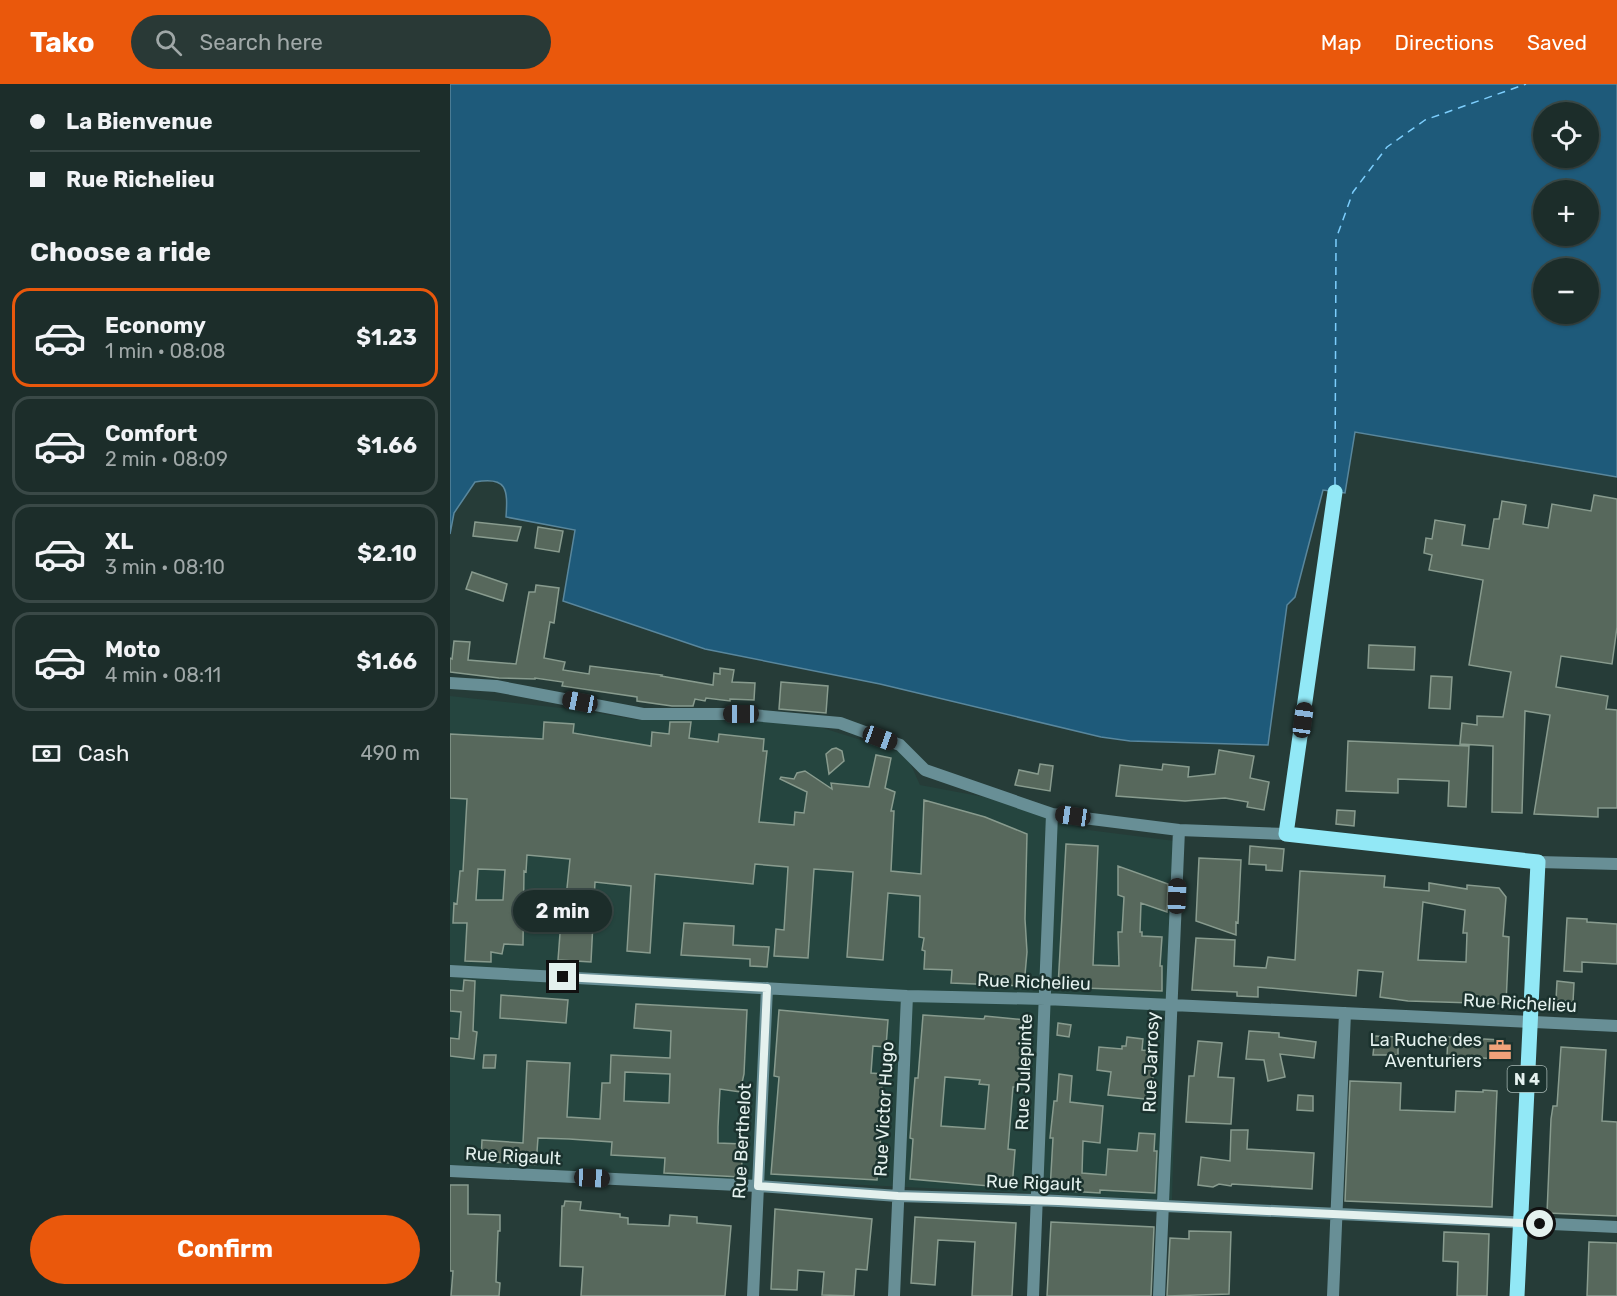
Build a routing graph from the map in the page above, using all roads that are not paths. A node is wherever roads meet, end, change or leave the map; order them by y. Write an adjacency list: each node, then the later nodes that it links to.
1 (1335, 492): 5 (main road)
2 (450, 683): 3 (street)
3 (1052, 813): 4 (street); 11 (street, Rue Julepinte)
4 (1179, 830): 5 (street); 12 (street, Rue Jarrosy)
5 (1286, 834): 6 (main road)
6 (1538, 862): 7 (street); 14 (main road, N 4)
7 (1617, 864)
8 (450, 971): 9 (street, Rue Richelieu)
9 (767, 988): 10 (street, Rue Richelieu); 17 (street, Rue Berthelot)
10 (907, 996): 11 (street, Rue Richelieu); 18 (street, Rue Victor Hugo)
11 (1045, 999): 12 (street, Rue Richelieu); 19 (street, Rue Julepinte)
12 (1172, 1005): 13 (street, Rue Richelieu); 20 (street, Rue Jarrosy)
13 (1345, 1013): 14 (street, Rue Richelieu); 21 (street)
14 (1530, 1021): 15 (street, Rue Richelieu); 22 (main road, N 4)
15 (1617, 1026)
16 (450, 1171): 17 (street, Rue Rigault)
17 (758, 1186): 18 (street, Rue Rigault); 24 (street, Rue Berthelot)
18 (898, 1196): 19 (street, Rue Rigault); 25 (street, Rue Victor Hugo)
19 (1037, 1200): 20 (street, Rue Rigault); 26 (street, Rue Julepinte)
20 (1163, 1206): 21 (street, Rue Rigault); 27 (street, Rue Jarrosy)
21 (1336, 1214): 22 (street, Rue Rigault); 28 (street)
22 (1520, 1223): 23 (street, Rue Rigault); 29 (main road, N 4)
23 (1617, 1227)
24 (753, 1296)
25 (894, 1296)
26 (1033, 1296)
27 (1159, 1296)
28 (1333, 1296)
29 (1517, 1296)

